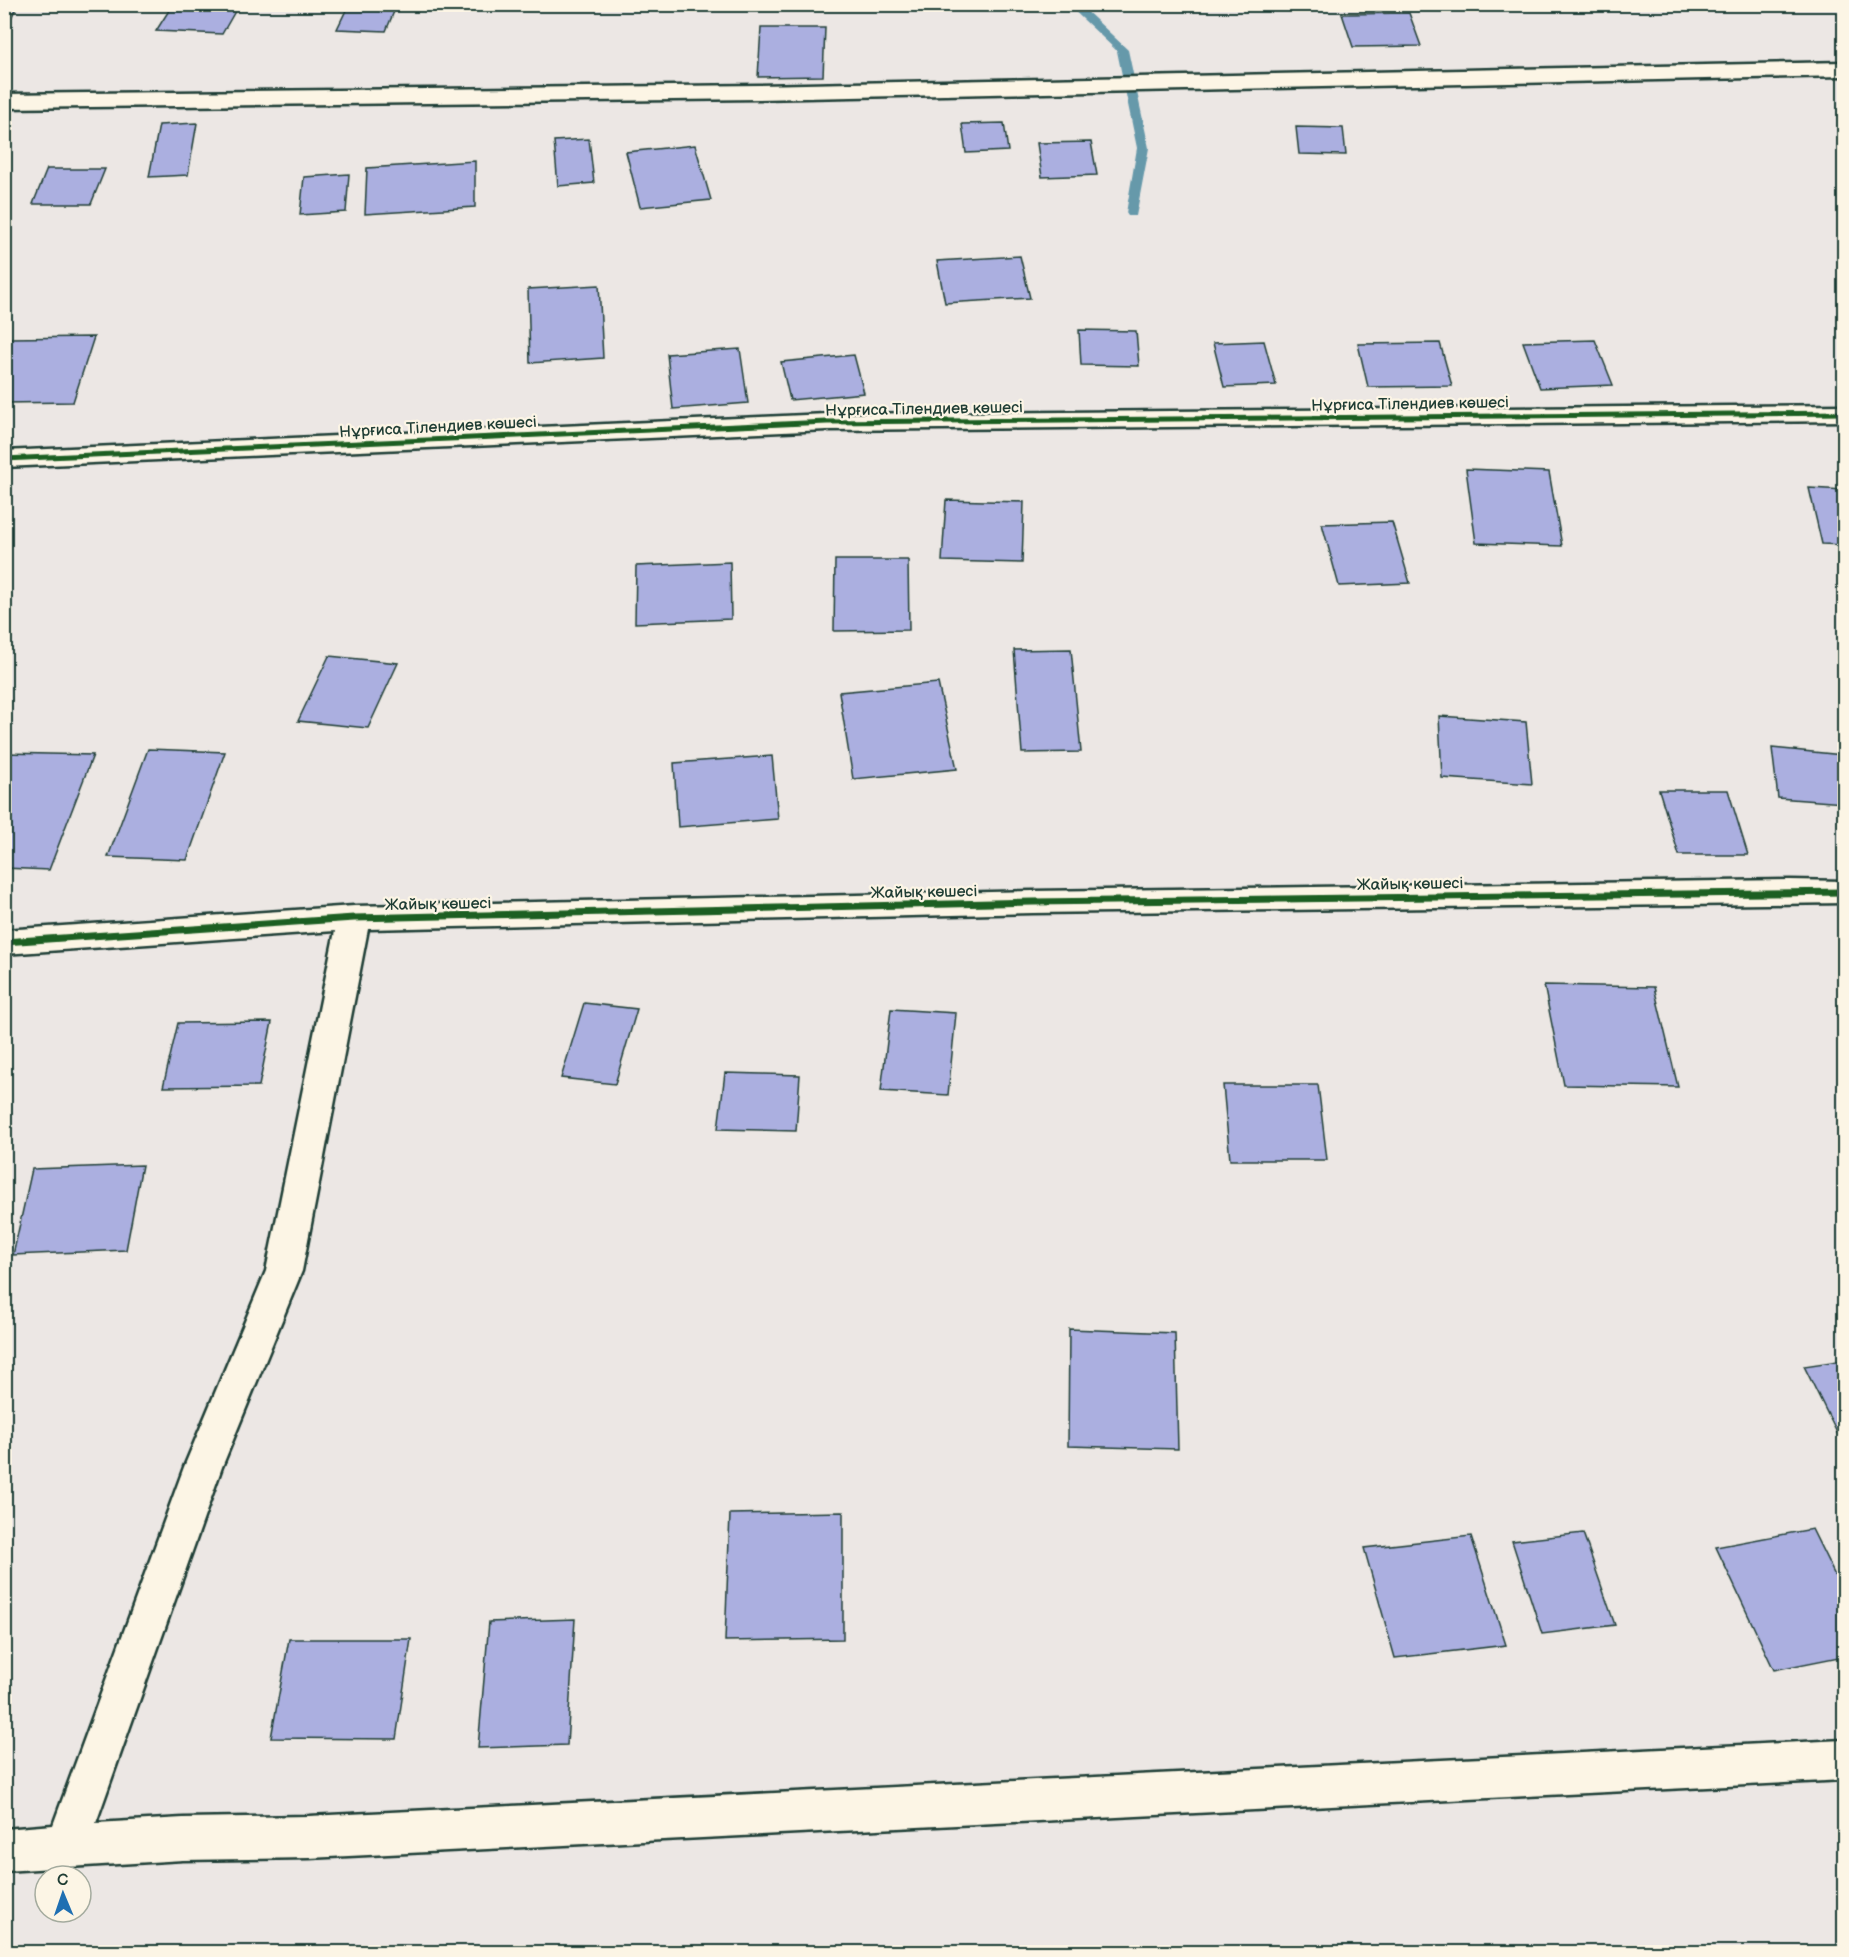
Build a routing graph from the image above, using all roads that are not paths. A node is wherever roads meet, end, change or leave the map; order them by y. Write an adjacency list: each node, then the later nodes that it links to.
1 (1845, 69): 2 (street)
2 (4, 101)
3 (1845, 413): 4 (street, Нұрғиса Тілендиев көшесі)
4 (4, 459)
5 (1845, 892): 6 (street, Жайық көшесі)
6 (354, 918): 7 (street, Жайық көшесі); 9 (street)
7 (4, 942)
8 (1845, 1760): 9 (street)
9 (67, 1845): 10 (street)
10 (4, 1850)

